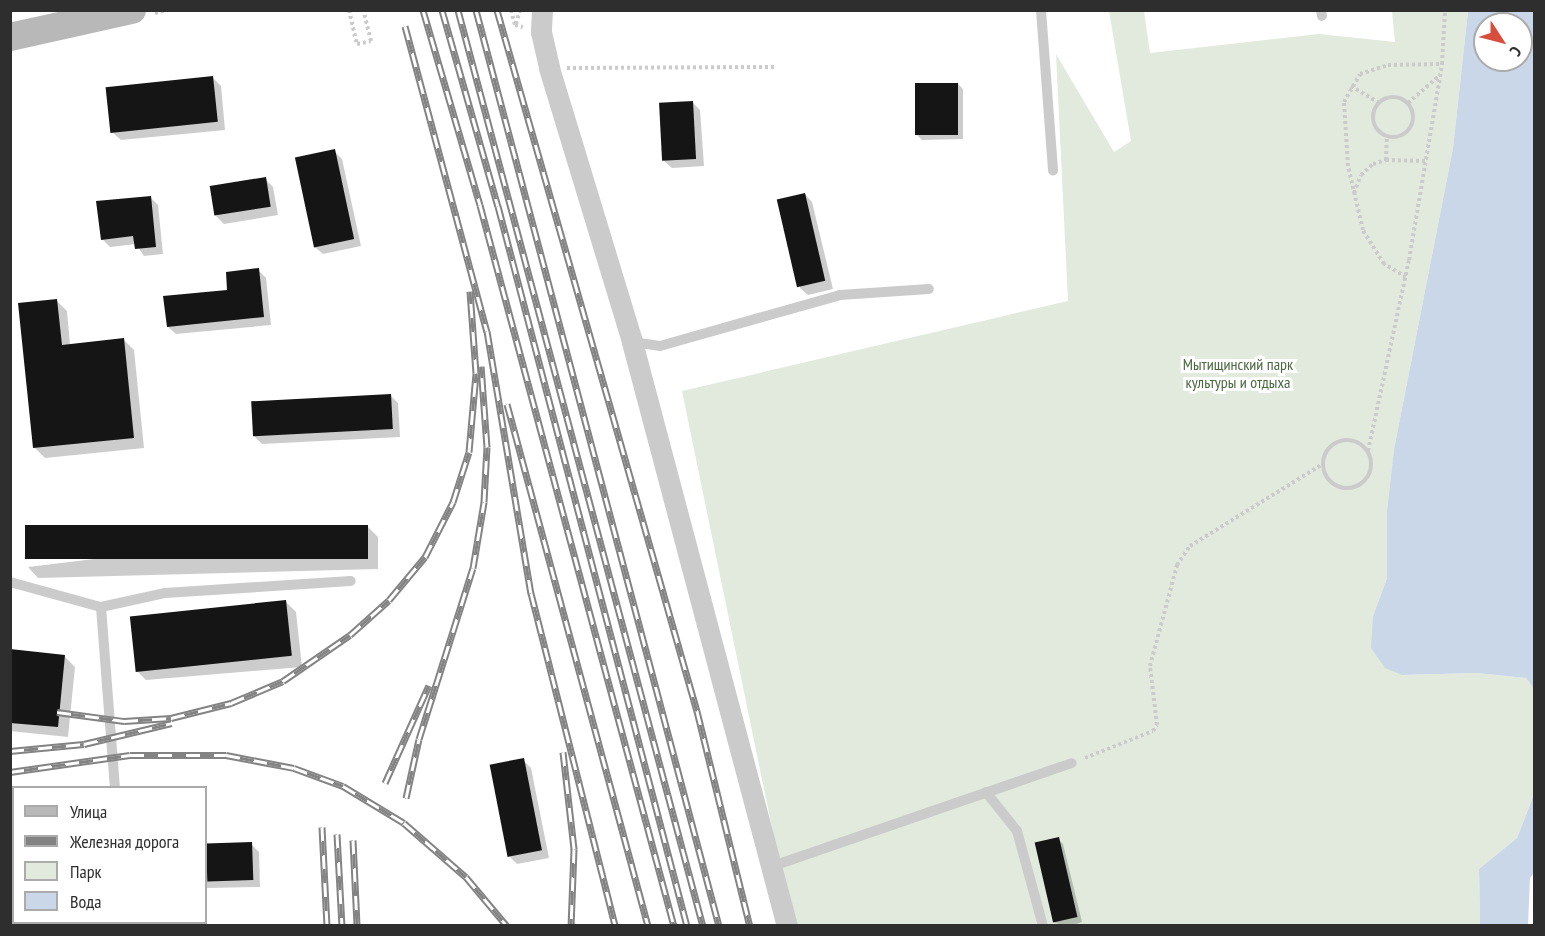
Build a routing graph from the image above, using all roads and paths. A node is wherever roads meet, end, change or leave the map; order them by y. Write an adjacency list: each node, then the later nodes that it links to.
1 (132, 10): 9 (street)
2 (349, 10): 3 (path)
3 (363, 10)
4 (520, 10): 8 (path)
5 (542, 10): 12 (street)
6 (1041, 10): 20 (lane)
7 (1445, 10): 10 (path)
8 (516, 25)
9 (10, 37)
10 (1442, 64): 13 (path); 14 (path)
11 (776, 67): 12 (path)
12 (549, 68): 24 (street)
13 (1440, 75): 16 (path); 19 (path)
14 (1351, 86): 15 (path); 21 (path)
15 (1379, 103): 16 (path); 17 (path)
16 (1408, 104): 17 (path)
17 (1387, 136): 18 (path)
18 (1386, 160): 19 (path); 21 (path)
19 (1426, 161): 22 (path)
20 (1053, 171)
21 (1353, 196): 22 (path)
22 (1406, 277): 25 (path)
23 (928, 289): 24 (lane)
24 (632, 342): 33 (street)
25 (1368, 451): 26 (path); 26 (path)
26 (1323, 464): 30 (path)
27 (351, 581): 29 (lane)
28 (10, 582): 29 (lane)
29 (102, 607): 31 (lane)
30 (1072, 763): 32 (lane)
31 (115, 786)
32 (986, 792): 33 (lane); 35 (lane)
33 (770, 867): 34 (street)
34 (787, 926)
35 (1043, 926)

